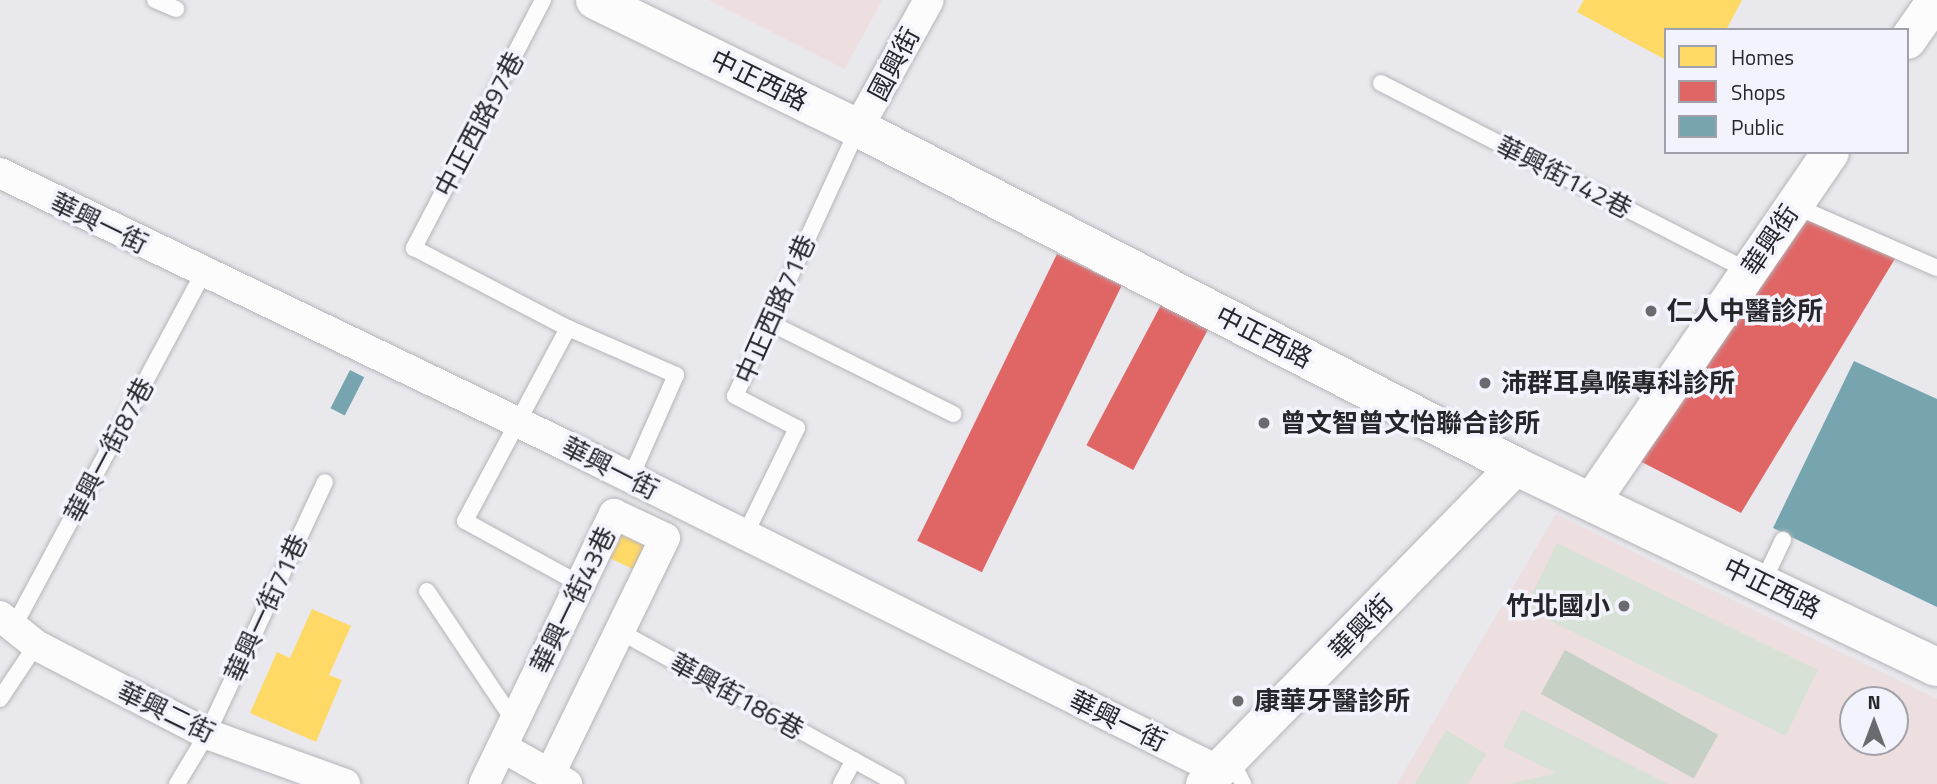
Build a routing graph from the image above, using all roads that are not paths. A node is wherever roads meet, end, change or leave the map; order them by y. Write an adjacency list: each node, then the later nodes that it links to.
1 (155, 0): 6 (lane)
2 (543, 0): 17 (lane, 中正西路97巷)
3 (595, 0): 9 (main road, 中正西路)
4 (929, 0): 9 (street, 國興街)
5 (1934, 0): 7 (street)
6 (176, 9)
7 (1909, 37)
8 (1381, 83): 14 (lane, 華興街142巷)
9 (858, 128): 16 (lane, 中正西路71巷); 20 (main road, 中正西路)
10 (1829, 154): 12 (street, 華興街)
11 (0, 173): 15 (street, 華興一街)
12 (1793, 205): 13 (lane); 14 (street, 華興街)
13 (1937, 268)
14 (1748, 271): 23 (street, 華興街)
15 (203, 274): 19 (street, 華興一街); 29 (lane, 華興一街87巷)
16 (768, 322): 18 (lane); 24 (lane, 中正西路71巷)
17 (568, 328): 19 (lane); 21 (lane)
18 (953, 415)
19 (519, 423): 21 (street, 華興一街); 26 (lane)
20 (1515, 466): 23 (main road, 中正西路); 36 (street, 華興街)
21 (629, 479): 24 (street, 華興一街)
22 (325, 482): 33 (lane, 華興一街71巷)
23 (1591, 501): 27 (main road, 中正西路)
24 (745, 536): 36 (street, 華興一街)
25 (1783, 540): 27 (lane)
26 (580, 584): 30 (street, 華興一街43巷); 34 (street, 華興一街43巷)
27 (1762, 584): 31 (main road, 中正西路)
28 (426, 591): 34 (lane)
29 (17, 629): 32 (lane, 華興一街87巷); 33 (street, 華興二街)
30 (620, 631): 35 (lane, 華興街186巷); 37 (street, 華興一街43巷)
31 (1937, 667)
32 (0, 699)
33 (207, 734): 38 (lane, 華興一街71巷); 39 (street, 華興二街)
34 (508, 734): 37 (street); 40 (street, 華興一街43巷)
35 (854, 760): 41 (lane); 42 (lane, 華興街186巷)
36 (1224, 775)
37 (559, 779)
38 (177, 784)
39 (345, 784)
40 (484, 784)
41 (841, 784)
42 (897, 784)

